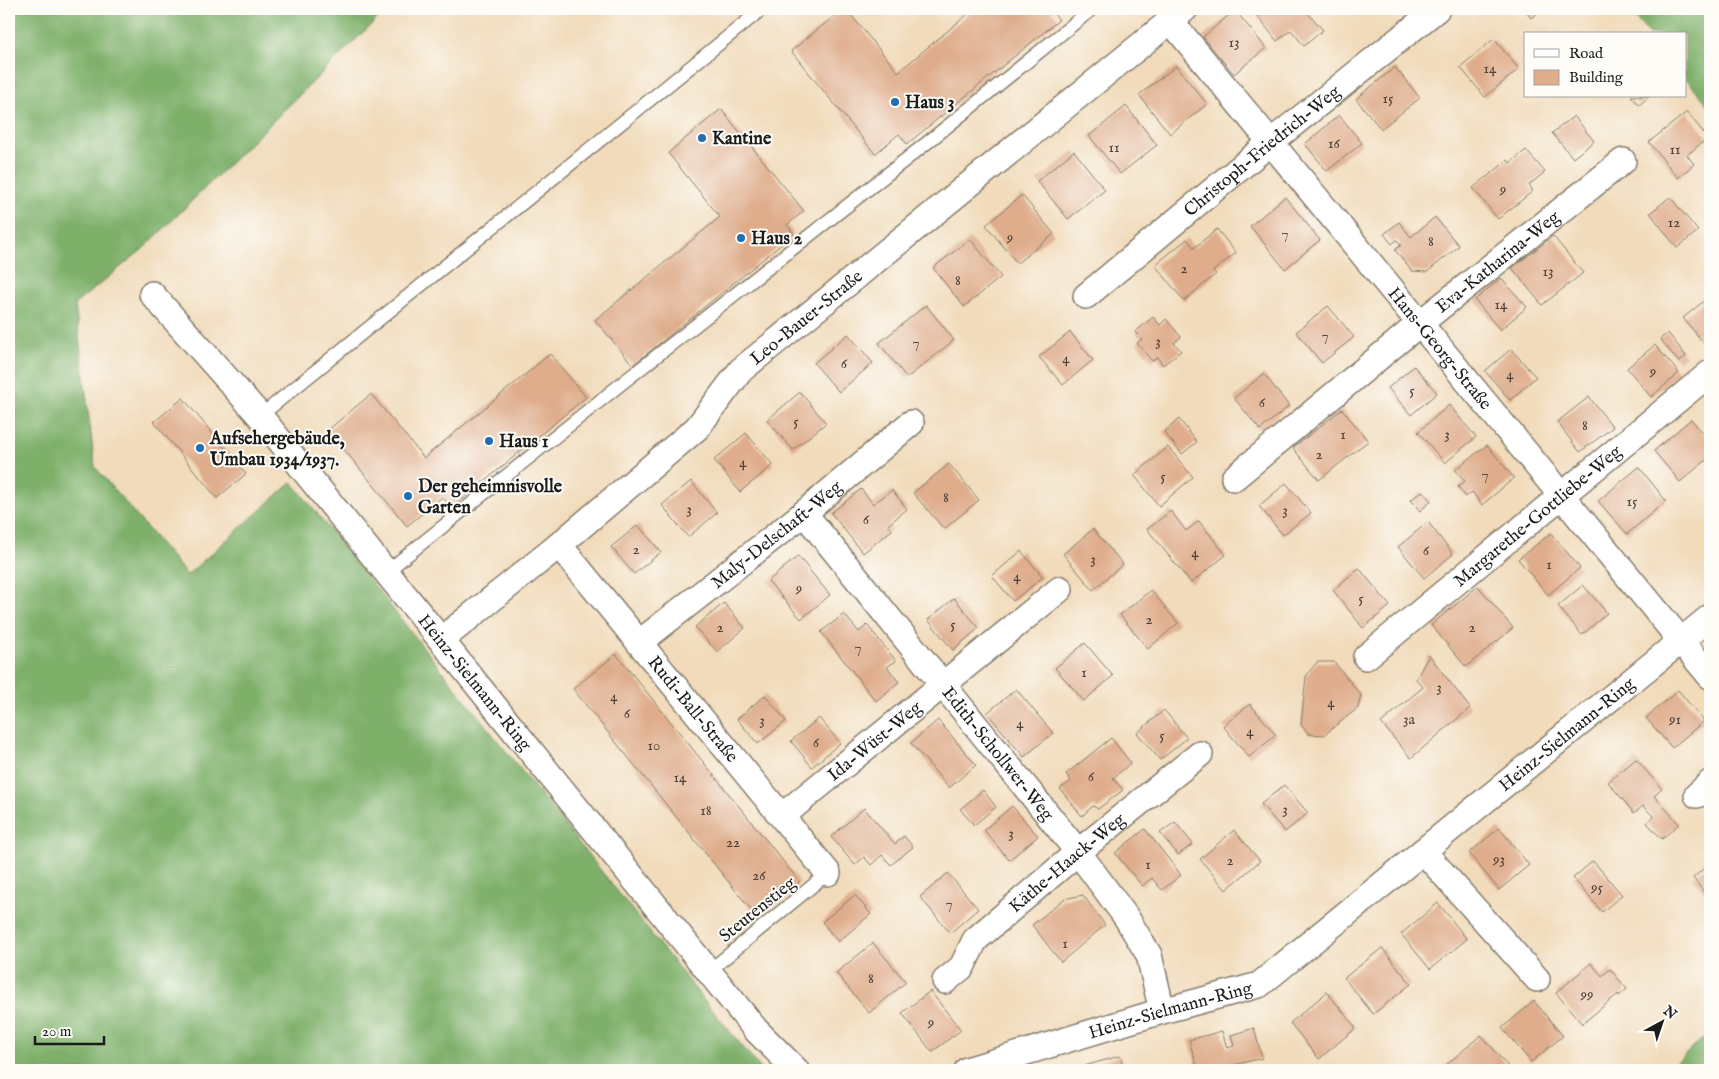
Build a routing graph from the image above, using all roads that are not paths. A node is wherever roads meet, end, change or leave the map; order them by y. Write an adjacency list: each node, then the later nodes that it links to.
1 (762, 9): 11 (lane)
2 (1092, 9): 17 (lane)
3 (1437, 9): 5 (street, Christoph-Friedrich-Weg)
4 (1177, 14): 5 (street, Hans-Georg-Straße); 16 (street, Leo-Bauer-Straße)
5 (1271, 142): 8 (street, Christoph-Friedrich-Weg); 9 (street, Hans-Georg-Straße)
6 (1623, 161): 9 (street, Eva-Katharina-Weg)
7 (152, 294): 11 (street, Heinz-Sielmann-Ring)
8 (1086, 296)
9 (1419, 324): 13 (street, Eva-Katharina-Weg); 14 (street, Hans-Georg-Straße)
10 (1710, 373): 14 (street, Margarethe-Gottliebe-Weg)
11 (260, 416): 17 (street, Heinz-Sielmann-Ring)
12 (911, 423): 15 (street, Maly-Delschaft-Weg)
13 (1234, 478)
14 (1562, 494): 21 (street, Hans-Georg-Straße); 23 (street, Margarethe-Gottliebe-Weg)
15 (804, 513): 22 (street, Maly-Delschaft-Weg); 25 (street, Edith-Schollwer-Weg)
16 (559, 545): 20 (street, Leo-Bauer-Straße); 22 (street, Rudi-Ball-Straße)
17 (386, 572): 20 (street, Heinz-Sielmann-Ring)
18 (1060, 589): 25 (street, Ida-Wüst-Weg)
19 (1710, 617): 21 (street, Heinz-Sielmann-Ring)
20 (441, 640): 31 (street, Heinz-Sielmann-Ring)
21 (1681, 641): 24 (street, Hans-Georg-Straße); 28 (street, Heinz-Sielmann-Ring)
22 (639, 643): 27 (street, Rudi-Ball-Straße)
23 (1366, 657)
24 (1710, 676)
25 (943, 684): 27 (street, Ida-Wüst-Weg); 29 (street, Edith-Schollwer-Weg)
26 (1200, 754): 29 (street, Käthe-Haack-Weg)
27 (782, 816): 30 (street, Rudi-Ball-Straße)
28 (1423, 851): 32 (street); 34 (street, Heinz-Sielmann-Ring)
29 (1078, 852): 33 (street, Käthe-Haack-Weg); 34 (street, Edith-Schollwer-Weg)
30 (828, 873): 31 (lane, Steutenstieg)
31 (709, 971): 35 (street, Heinz-Sielmann-Ring)
32 (1536, 979)
33 (945, 981)
34 (1162, 1011): 36 (street, Heinz-Sielmann-Ring)
35 (796, 1070)
36 (967, 1070)

